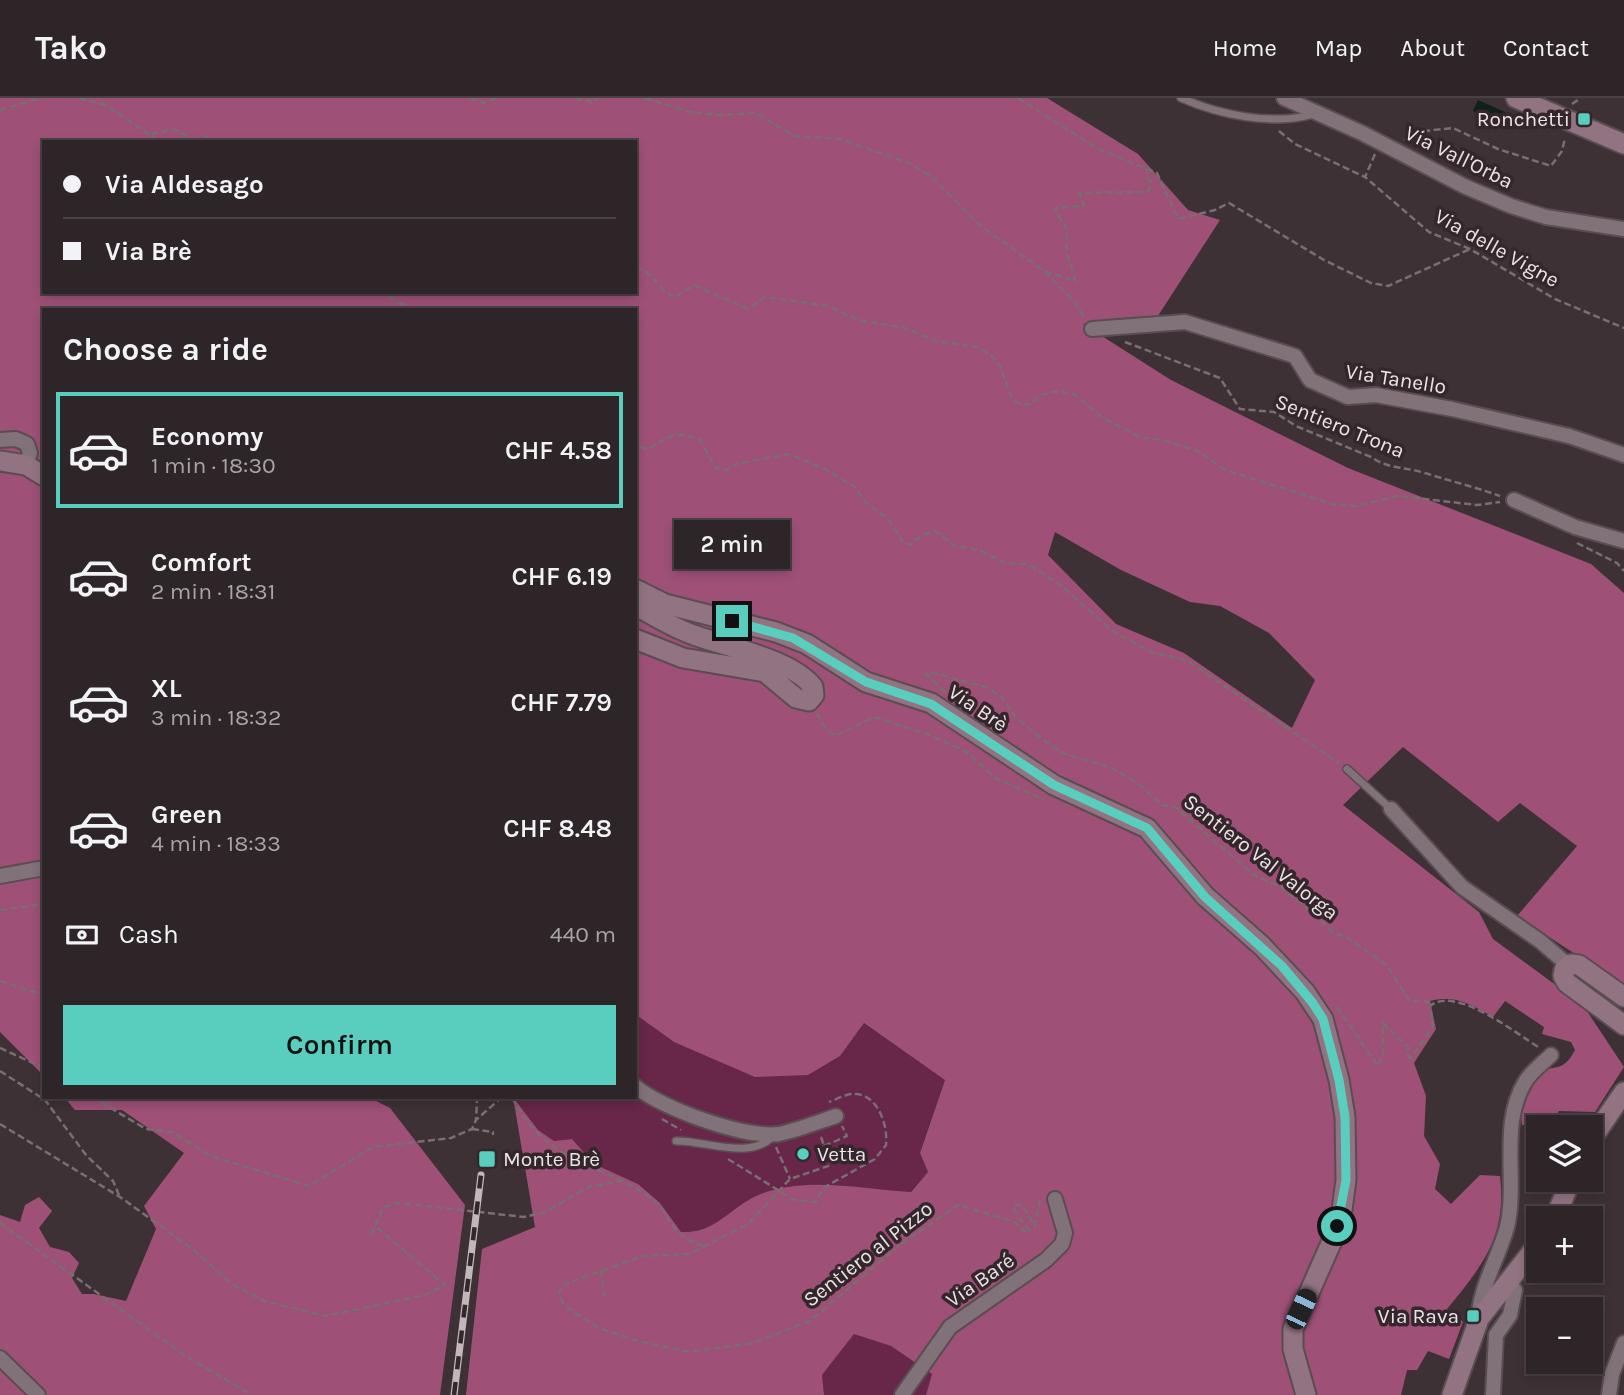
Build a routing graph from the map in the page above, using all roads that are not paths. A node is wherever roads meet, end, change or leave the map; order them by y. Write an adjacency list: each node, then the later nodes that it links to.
1 (1181, 98): 4 (lane)
2 (1284, 98): 4 (street, Via Vall'Orba)
3 (1516, 98): 5 (street)
4 (1318, 113): 6 (street, Via Vall'Orba)
5 (1624, 145)
6 (1624, 229)
7 (1093, 329): 9 (street, Via Tanello)
8 (0, 440): 11 (street)
9 (1624, 455)
10 (0, 461): 11 (street)
11 (26, 465): 12 (street)
12 (42, 476)
13 (1514, 500): 14 (street)
14 (1624, 541)
15 (637, 590): 40 (street, Via Brè)
16 (637, 606): 17 (street)
17 (637, 640)
18 (1347, 769): 19 (lane)
19 (1391, 809): 22 (street)
20 (42, 868): 21 (street)
21 (0, 876)
22 (1568, 965): 23 (street); 24 (street)
23 (1624, 997)
24 (1624, 1026)
25 (1551, 1055): 35 (street)
26 (637, 1087): 31 (street)
27 (1624, 1092): 29 (street)
28 (836, 1116): 31 (street)
29 (1603, 1123)
30 (676, 1141): 31 (lane)
31 (775, 1141)
32 (1051, 1203): 39 (street, Via Baré)
33 (1526, 1258): 34 (street)
34 (1507, 1280): 35 (street); 42 (street)
35 (1479, 1319): 41 (street)
36 (1624, 1343): 43 (street)
37 (0, 1358): 38 (street)
38 (38, 1395)
39 (902, 1395)
40 (1306, 1395)
41 (1452, 1395)
42 (1493, 1395)
43 (1609, 1395)

